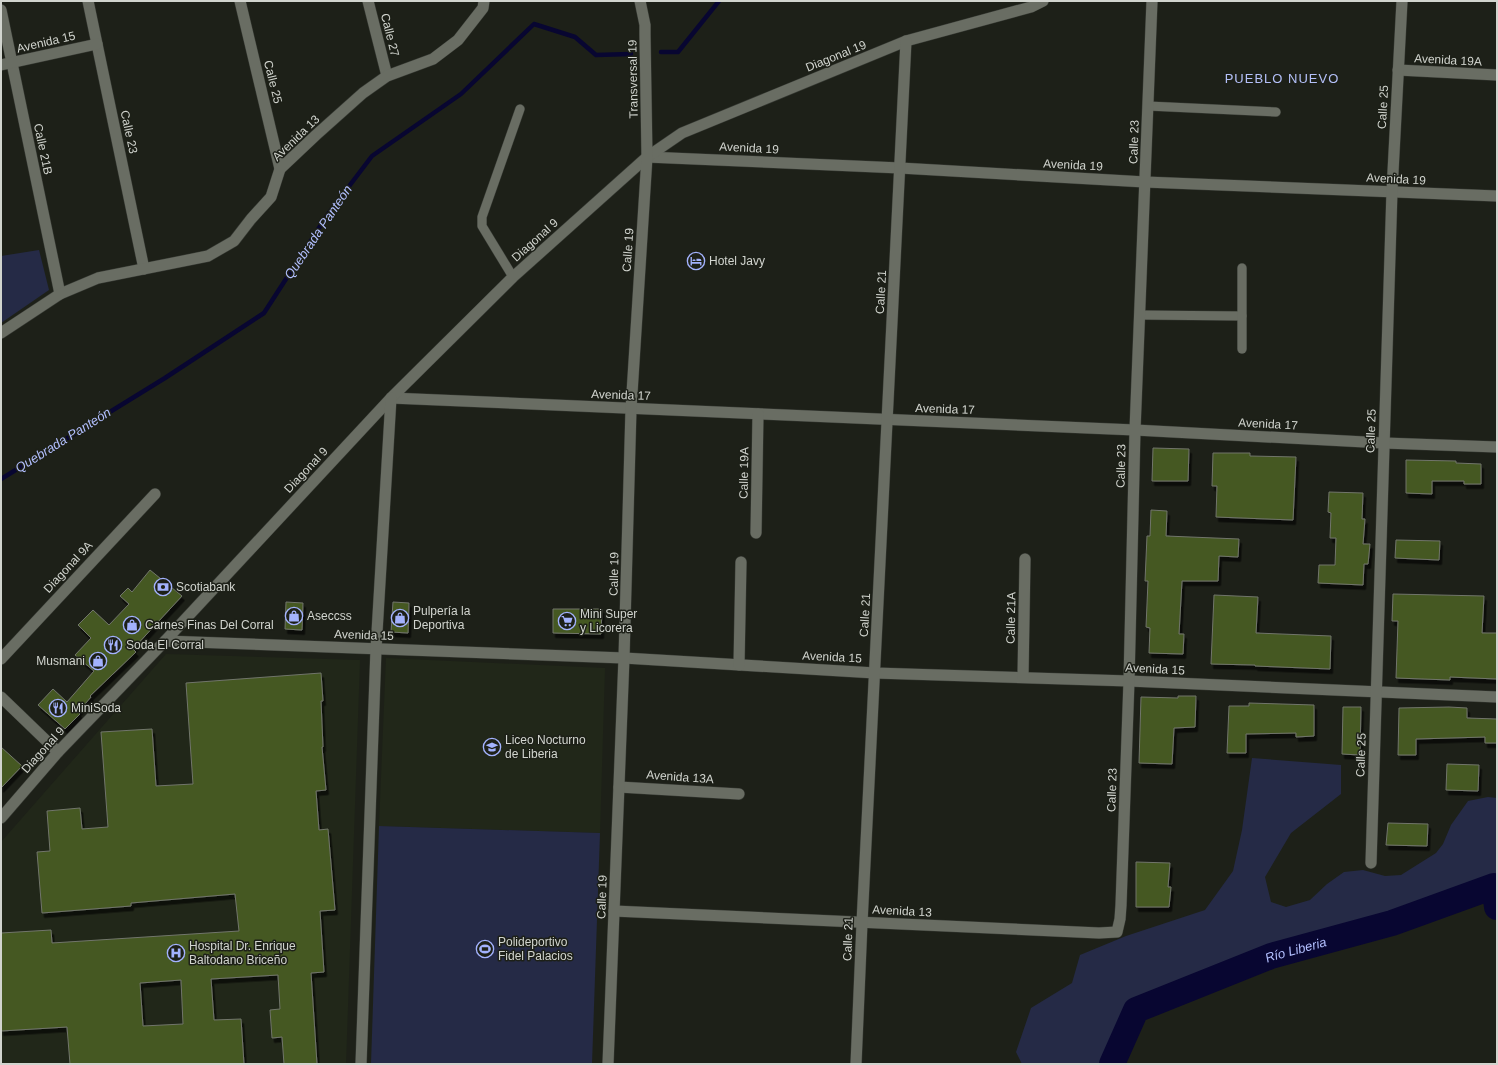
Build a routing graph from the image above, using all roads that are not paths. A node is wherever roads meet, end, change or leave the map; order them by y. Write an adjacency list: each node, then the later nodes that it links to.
1 (88, 1): 11 (street, Calle 23)
2 (240, 1): 21 (street, Calle 25)
3 (368, 1): 15 (street, Calle 27)
4 (640, 1): 19 (street, Transversal 19)
5 (1043, 1): 10 (street, Diagonal 19)
6 (1152, 1): 16 (street, Calle 23)
7 (1402, 1): 13 (street, Calle 25)
8 (483, 4): 15 (street, Avenida 13)
9 (1, 10): 12 (street, Calle 21B)
10 (906, 41): 19 (street, Diagonal 19); 20 (street, Calle 21)
11 (97, 44): 12 (street, Avenida 15); 26 (street, Calle 23)
12 (6, 64): 28 (street, Calle 21B)
13 (1398, 70): 14 (street, Avenida 19A); 23 (street, Calle 25)
14 (1497, 75)
15 (387, 76): 21 (street, Avenida 13)
16 (1148, 106): 18 (lane); 22 (street, Calle 23)
17 (520, 109): 27 (lane)
18 (1276, 112)
19 (647, 157): 20 (street, Avenida 19); 27 (street, Diagonal 9); 34 (street, Calle 19)
20 (900, 168): 22 (street, Avenida 19); 36 (street, Calle 21)
21 (280, 169): 26 (street, Avenida 13)
22 (1145, 182): 23 (street, Avenida 19); 29 (street, Calle 23)
23 (1392, 191): 24 (street, Avenida 19); 38 (street, Calle 25)
24 (1497, 196)
25 (1242, 268): 30 (lane)
26 (144, 269): 28 (street, Avenida 13)
27 (513, 278): 33 (street, Diagonal 9)
28 (60, 294): 31 (street, Avenida 13)
29 (1140, 315): 30 (lane); 37 (street, Calle 23)
30 (1242, 316): 32 (lane)
31 (1, 333)
32 (1242, 349)
33 (391, 398): 34 (street, Avenida 17); 44 (street, Diagonal 9); 45 (street)
34 (631, 409): 35 (street, Avenida 17); 46 (street, Calle 19)
35 (758, 414): 36 (street, Avenida 17); 41 (street, Calle 19A)
36 (888, 419): 37 (street, Avenida 17); 49 (street, Calle 21)
37 (1135, 430): 38 (street, Avenida 17); 51 (street, Calle 23)
38 (1384, 443): 39 (street, Avenida 17); 52 (street, Calle 25)
39 (1497, 447)
40 (155, 494): 47 (street, Diagonal 9A)
41 (756, 533)
42 (1025, 559): 50 (street, Calle 21A)
43 (741, 562): 48 (street)
44 (165, 641): 45 (street, Avenida 15); 55 (street, Diagonal 9)
45 (376, 649): 46 (street, Avenida 15); 63 (street)
46 (624, 658): 48 (street, Avenida 15); 56 (street, Calle 19)
47 (1, 659)
48 (739, 665): 49 (street, Avenida 15)
49 (875, 673): 50 (street, Avenida 15); 61 (street, Calle 21)
50 (1023, 677): 51 (street, Avenida 15)
51 (1129, 680): 52 (street, Avenida 15); 62 (street, Calle 23)
52 (1376, 693): 54 (street, Avenida 15); 59 (street, Calle 25)
53 (1, 697): 55 (street)
54 (1497, 697)
55 (58, 752): 58 (street, Diagonal 9)
56 (619, 787): 57 (street, Avenida 13A); 60 (street, Calle 19)
57 (739, 794)
58 (1, 818)
59 (1371, 863)
60 (614, 911): 61 (street, Avenida 13); 64 (street, Calle 19)
61 (862, 923): 62 (street, Avenida 13); 65 (street, Calle 21)
62 (1117, 932)
63 (361, 1064)
64 (608, 1064)
65 (856, 1064)

